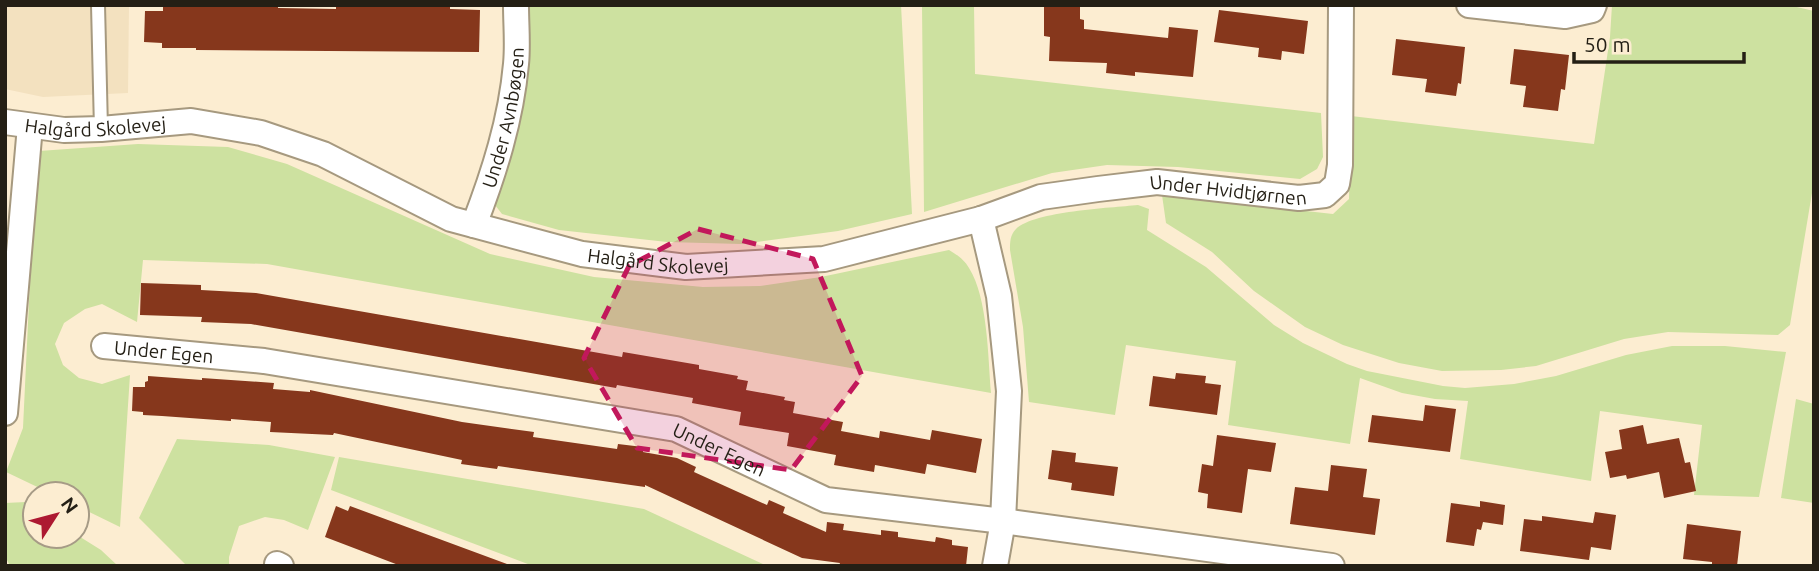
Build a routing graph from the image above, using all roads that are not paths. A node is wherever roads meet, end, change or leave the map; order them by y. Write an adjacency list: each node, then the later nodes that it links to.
1 (98, 5): 7 (lane)
2 (516, 5): 9 (street, Under Avnbøgen)
3 (1341, 5): 8 (street, Under Hvidtjørnen)
4 (1469, 5): 5 (street)
5 (1594, 5)
6 (17, 124): 7 (street, Halgård Skolevej); 11 (street)
7 (101, 129): 9 (street, Halgård Skolevej)
8 (981, 219): 9 (street, Halgård Skolevej); 12 (street)
9 (474, 225)
10 (104, 346): 12 (street, Under Egen)
11 (5, 413)
12 (1003, 521): 13 (street); 14 (street, Under Egen)
13 (995, 566)
14 (1332, 566)

